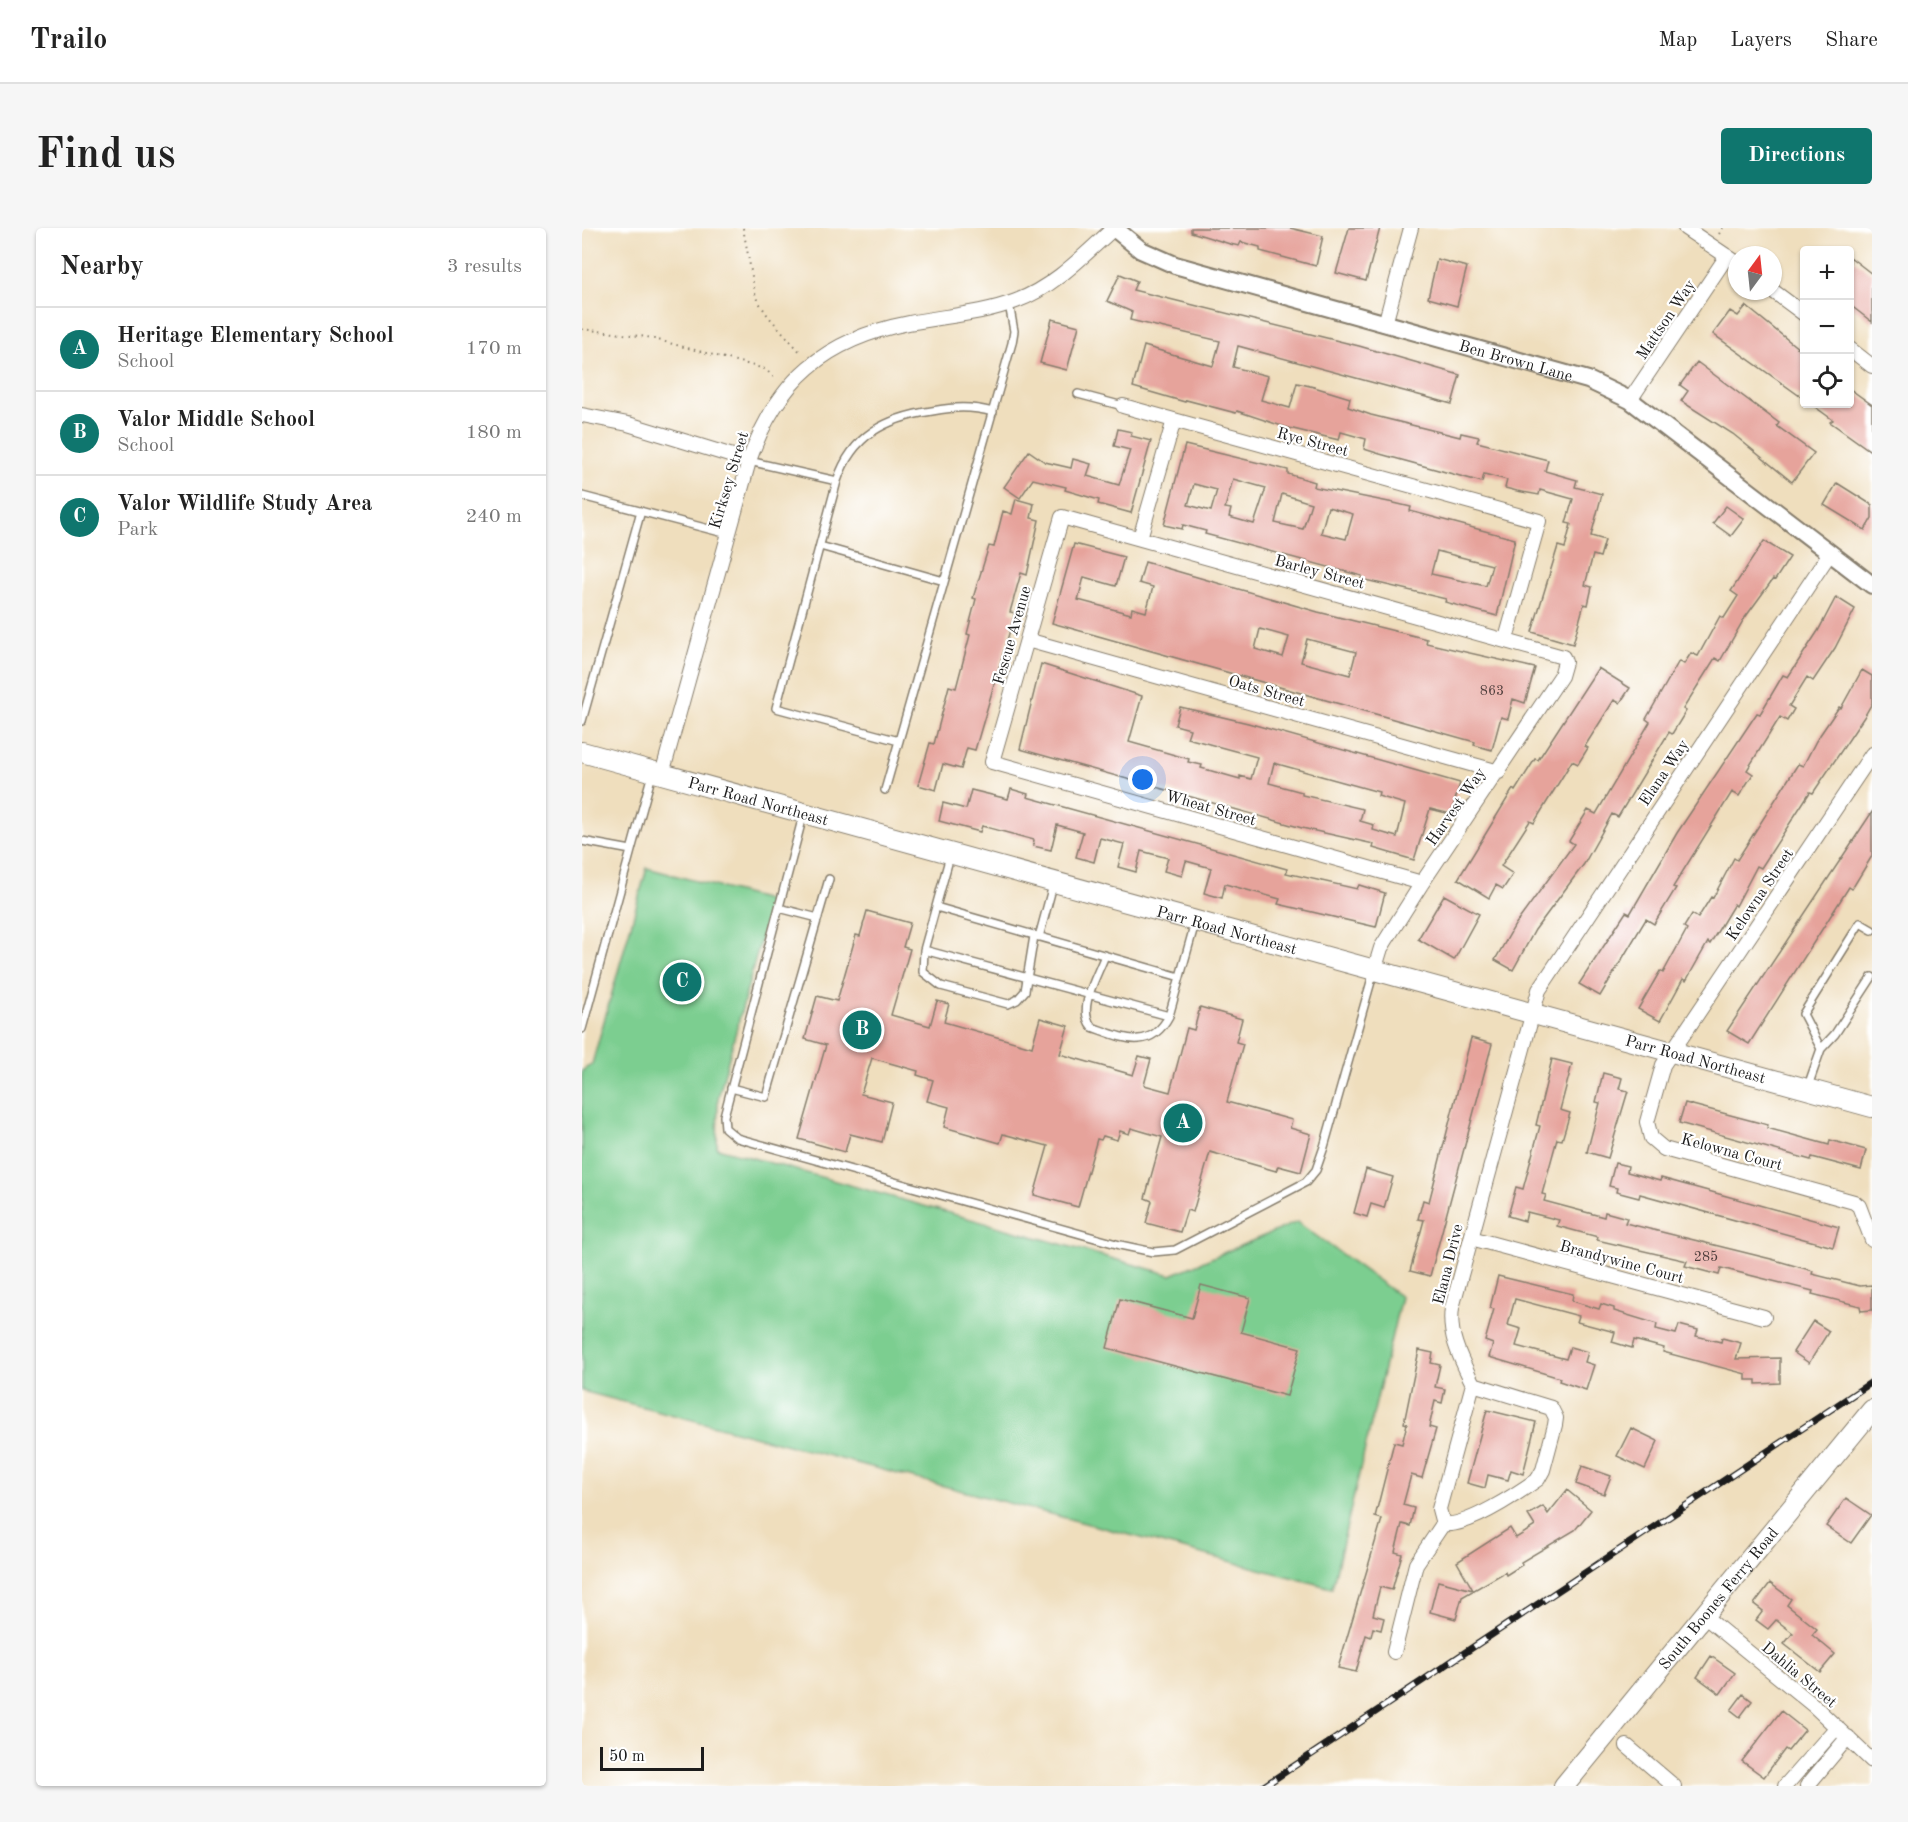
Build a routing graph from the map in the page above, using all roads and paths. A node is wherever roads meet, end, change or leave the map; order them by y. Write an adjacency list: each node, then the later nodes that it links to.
1 (743, 228): 13 (path)
2 (1114, 228): 8 (street, Kirksey Street); 10 (street, Ben Brown Lane)
3 (1411, 228): 10 (street)
4 (1685, 228): 5 (street)
5 (1728, 257)
6 (1728, 265): 17 (street, Mattson Way)
7 (1782, 298): 9 (street)
8 (1009, 304): 13 (street, Kirksey Street); 19 (lane)
9 (1800, 311)
10 (1385, 324): 17 (street, Ben Brown Lane)
11 (582, 329): 15 (path)
12 (1854, 351): 14 (street)
13 (811, 363): 15 (street, Kirksey Street)
14 (1872, 366)
15 (787, 389): 22 (street, Kirksey Street)
16 (1078, 394): 18 (lane, Rye Street)
17 (1630, 400): 30 (street, Ben Brown Lane)
18 (1123, 406): 21 (street, Rye Street)
19 (993, 412): 23 (lane); 31 (lane)
20 (582, 415): 22 (street)
21 (1174, 420): 28 (street); 33 (street, Rye Street)
22 (749, 461): 23 (lane); 27 (street, Kirksey Street)
23 (837, 481): 29 (lane)
24 (582, 496): 25 (lane)
25 (641, 511): 27 (lane); 36 (lane)
26 (1062, 517): 28 (street, Barley Street); 34 (street, Fescue Avenue)
27 (729, 534): 43 (street, Kirksey Street)
28 (1140, 538): 33 (street, Barley Street)
29 (820, 546): 31 (lane); 38 (lane)
30 (1830, 553): 32 (street, Ben Brown Lane); 65 (street, Elana Way)
31 (944, 581): 38 (lane)
32 (1872, 585)
33 (1506, 639): 35 (street, Barley Street)
34 (1027, 640): 41 (street, Fescue Avenue); 42 (street, Oats Street)
35 (1565, 662): 42 (street, Harvest Way)
36 (584, 704): 37 (lane)
37 (582, 722)
38 (899, 741): 44 (lane)
39 (582, 753): 43 (main road, Parr Road Northeast)
40 (1872, 754): 69 (street, Kelowna Street)
41 (992, 762): 51 (street, Wheat Street)
42 (1499, 772): 51 (street, Harvest Way)
43 (657, 773): 45 (main road, Parr Road Northeast); 47 (lane)
44 (885, 790)
45 (803, 813): 48 (main road, Parr Road Northeast); 53 (lane)
46 (582, 842): 47 (lane)
47 (631, 849): 67 (lane)
48 (950, 854): 50 (main road, Parr Road Northeast); 52 (lane)
49 (829, 879): 54 (lane)
50 (1054, 882): 55 (main road, Parr Road Northeast); 57 (lane)
51 (1422, 883): 60 (street, Harvest Way)
52 (936, 907): 57 (lane); 58 (lane)
53 (779, 908): 54 (lane); 70 (lane)
54 (818, 918): 70 (lane)
55 (1196, 921): 60 (main road, Parr Road Northeast); 61 (lane)
56 (1872, 930): 68 (lane)
57 (1037, 936): 59 (lane); 63 (lane)
58 (924, 950): 63 (lane); 63 (lane)
59 (1105, 956): 61 (lane); 64 (lane)
60 (1374, 971): 65 (main road, Parr Road Northeast); 70 (lane)
61 (1180, 977): 66 (lane)
62 (1872, 977): 68 (lane)
63 (1029, 979): 64 (lane)
64 (1089, 995): 66 (lane); 66 (lane)
65 (1532, 1014): 69 (main road, Parr Road Northeast); 73 (street, Elana Drive)
66 (1169, 1016)
67 (582, 1029)
68 (1821, 1049): 71 (lane)
69 (1672, 1052): 71 (main road, Parr Road Northeast); 74 (street, Kelowna Court)
70 (731, 1088)
71 (1807, 1089): 72 (main road, Parr Road Northeast)
72 (1872, 1107)
73 (1471, 1238): 75 (street, Brandywine Court); 76 (street, Elana Drive)
74 (1872, 1240)
75 (1764, 1317)
76 (1473, 1384): 78 (street); 78 (street)
77 (1872, 1410): 79 (main road, South Boones Ferry Road)
78 (1443, 1524): 80 (street)
79 (1704, 1616): 81 (street, Dahlia Street); 82 (main road, South Boones Ferry Road)
80 (1394, 1652)
81 (1837, 1727): 83 (street, Dahlia Street); 88 (street)
82 (1609, 1731): 84 (lane); 86 (main road, South Boones Ferry Road)
83 (1848, 1737): 85 (street, Dahlia Street); 89 (street)
84 (1627, 1746): 87 (street)
85 (1872, 1761)
86 (1564, 1786)
87 (1674, 1786)
88 (1785, 1786)
89 (1807, 1786)

